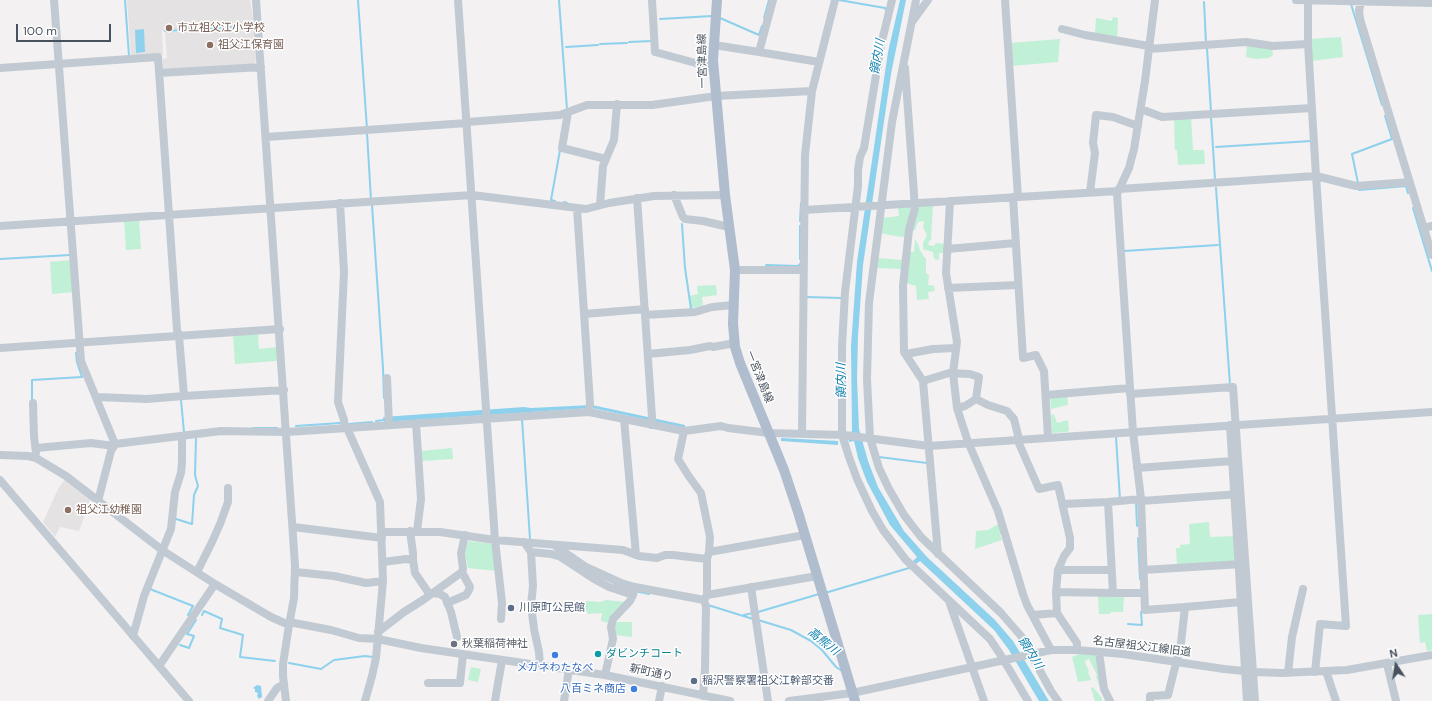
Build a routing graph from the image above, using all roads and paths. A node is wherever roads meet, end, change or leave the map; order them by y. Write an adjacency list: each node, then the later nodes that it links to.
1 (54, 0): 26 (street)
2 (256, 0): 27 (street)
3 (458, 0): 37 (street)
4 (652, 0): 29 (street)
5 (714, 0): 21 (main road, 一宮津島線)
6 (773, 0): 23 (street)
7 (835, 0): 25 (street)
8 (892, 0): 55 (street)
9 (916, 0): 18 (street)
10 (928, 0): 18 (street)
11 (1005, 0): 48 (street)
12 (1155, 0): 22 (street)
13 (1296, 0): 14 (street)
14 (1308, 0): 15 (street); 20 (street)
15 (1349, 0): 16 (street)
16 (1362, 0): 17 (street); 42 (street)
17 (1432, 3)
18 (911, 24): 24 (street)
19 (1062, 30): 22 (street)
20 (1308, 44): 22 (street); 34 (street)
21 (714, 45): 23 (street); 29 (main road, 一宮津島線)
22 (1149, 48): 35 (street)
23 (759, 52): 25 (street)
24 (904, 55): 52 (street); 54 (street)
25 (819, 62): 31 (street)
26 (59, 64): 28 (street); 30 (street); 60 (street)
27 (261, 67): 30 (street); 39 (street)
28 (0, 68)
29 (714, 68): 32 (main road, 一宮津島線)
30 (159, 73): 59 (street)
31 (812, 92): 32 (street); 58 (street)
32 (716, 96): 33 (street); 47 (main road, 一宮津島線)
33 (617, 104): 36 (street); 40 (street)
34 (1312, 108): 35 (street); 41 (street)
35 (1141, 109): 38 (street)
36 (568, 112): 37 (street); 40 (street)
37 (467, 122): 39 (street); 45 (street)
38 (1138, 126): 43 (street); 44 (street)
39 (266, 137): 56 (street)
40 (606, 159): 53 (street)
41 (1316, 176): 42 (street); 43 (street); 97 (street)
42 (1410, 182): 63 (street)
43 (1118, 190): 44 (street); 86 (street)
44 (1090, 192): 48 (street)
45 (472, 195): 51 (street); 57 (street); 95 (street)
46 (674, 195): 47 (street); 49 (street); 62 (street)
47 (725, 195): 62 (main road, 一宮津島線)
48 (1016, 197): 50 (street); 64 (street)
49 (637, 198): 53 (street); 72 (street)
50 (950, 201): 52 (street); 65 (street)
51 (340, 203): 56 (street); 102 (street)
52 (915, 203): 54 (street); 81 (street)
53 (600, 205): 57 (street)
54 (880, 205): 55 (street); 111 (street)
55 (856, 207): 58 (street); 108 (street)
56 (272, 208): 59 (street); 74 (street)
57 (577, 208): 73 (street)
58 (804, 210): 68 (street)
59 (169, 215): 60 (street); 75 (street)
60 (71, 222): 61 (street); 76 (street)
61 (0, 226)
62 (729, 227): 67 (main road, 一宮津島線)
63 (1428, 227): 66 (street)
64 (1016, 243): 65 (street); 69 (street)
65 (947, 249): 70 (street)
66 (1432, 255)
67 (735, 270): 68 (street); 71 (main road, 一宮津島線)
68 (804, 270): 107 (street)
69 (1018, 285): 70 (street); 87 (street)
70 (948, 288): 79 (street)
71 (734, 305): 72 (street); 77 (main road, 一宮津島線)
72 (645, 312): 73 (street); 80 (street)
73 (584, 314): 92 (street)
74 (280, 329): 75 (street); 85 (street)
75 (179, 336): 76 (street); 88 (street)
76 (79, 343): 78 (street); 89 (street)
77 (735, 343): 80 (street); 106 (main road, 一宮津島線)
78 (0, 348)
79 (956, 348): 81 (street); 82 (street)
80 (648, 354): 99 (street)
81 (906, 354): 84 (street)
82 (953, 373): 84 (street); 90 (street); 93 (street)
83 (387, 378): 98 (street)
84 (923, 381): 115 (street)
85 (284, 390): 88 (street); 104 (street)
86 (1130, 391): 87 (street); 101 (street); 105 (street)
87 (1046, 395): 110 (street)
88 (184, 396): 89 (street)
89 (96, 397): 114 (street)
90 (976, 399): 93 (street); 112 (street)
91 (33, 403): 116 (street)
92 (589, 408): 95 (street); 96 (street)
93 (958, 408): 113 (street)
94 (1432, 412): 97 (street)
95 (487, 415): 100 (street); 133 (street)
96 (624, 419): 99 (street); 139 (street)
97 (1332, 419): 101 (street); 187 (street)
98 (389, 421): 100 (street); 102 (street)
99 (651, 422): 103 (street)
100 (416, 423): 129 (street)
101 (1233, 425): 105 (street); 119 (street); 123 (street)
102 (346, 428): 104 (street); 130 (street)
103 (684, 431): 106 (street); 140 (street)
104 (287, 432): 109 (street); 128 (street)
105 (1133, 432): 110 (street); 120 (street)
106 (769, 433): 107 (street); 131 (main road, 一宮津島線)
107 (802, 434): 108 (street)
108 (843, 435): 111 (street); 163 (street)
109 (182, 436): 114 (street); 136 (street)
110 (1048, 437): 112 (street)
111 (869, 438): 115 (street); 138 (street)
112 (1018, 439): 113 (street); 127 (street)
113 (968, 442): 115 (street); 166 (street)
114 (114, 445): 116 (street); 125 (street)
115 (929, 446): 138 (street)
116 (36, 448): 118 (street)
117 (0, 455): 118 (street)
118 (36, 458): 125 (street, 新町通り)
119 (1232, 461): 120 (street); 123 (street)
120 (1137, 468): 124 (street)
121 (0, 480): 169 (street)
122 (228, 488): 147 (street)
123 (1237, 494): 124 (street); 143 (street)
124 (1141, 500): 126 (street); 146 (street)
125 (98, 501): 136 (street, 新町通り)
126 (1108, 502): 127 (street); 145 (street)
127 (1063, 504): 144 (street)
128 (293, 527): 130 (street); 148 (street)
129 (413, 531): 130 (street); 132 (street); 141 (street)
130 (382, 535): 142 (street)
131 (805, 535): 140 (street); 150 (main road, 一宮津島線)
132 (464, 536): 133 (street); 149 (street)
133 (495, 540): 134 (street); 167 (street)
134 (524, 542): 135 (street); 137 (street)
135 (554, 544): 139 (street); 155 (street)
136 (162, 550): 147 (street, 新町通り); 169 (street)
137 (531, 552): 155 (street); 182 (street)
138 (938, 554): 176 (street)
139 (636, 555): 140 (street)
140 (708, 556): 160 (street)
141 (413, 560): 142 (street); 159 (street)
142 (383, 562): 151 (street)
143 (1242, 564): 146 (street); 161 (street); 186 (street)
144 (1058, 570): 145 (street); 156 (street)
145 (1111, 570): 157 (street)
146 (1143, 570): 158 (street)
147 (197, 572): 152 (street, 新町通り)
148 (296, 572): 151 (street); 168 (street)
149 (462, 572): 159 (street); 162 (street)
150 (817, 576): 153 (street); 194 (main road, 一宮津島線)
151 (383, 581): 170 (street)
152 (215, 584): 168 (street, 新町通り); 183 (street)
153 (751, 587): 160 (street); 204 (street)
154 (1303, 589): 189 (street)
155 (634, 591): 160 (street); 190 (street)
156 (1056, 592): 157 (street); 165 (street)
157 (1113, 593): 158 (street)
158 (1144, 593): 164 (street)
159 (432, 594): 162 (street); 170 (street)
160 (705, 601): 195 (street)
161 (1241, 602): 164 (street); 186 (street)
162 (448, 603): 171 (street)
163 (950, 603): 179 (street); 184 (street)
164 (1185, 607): 180 (street)
165 (1056, 613): 166 (street); 173 (street)
166 (1033, 615): 172 (street)
167 (501, 618)
168 (289, 624): 170 (street, 新町通り); 192 (street)
169 (133, 636): 183 (street)
170 (378, 636): 175 (street, 新町通り); 199 (street)
171 (457, 638)
172 (1051, 650): 173 (street, 名古屋祖父江線旧道); 176 (street, 名古屋祖父江線旧道)
173 (1077, 650): 174 (street, 名古屋祖父江線旧道)
174 (1099, 652): 180 (street, 名古屋祖父江線旧道); 209 (street)
175 (463, 654): 178 (street, 新町通り); 191 (street)
176 (1029, 654): 179 (street, 名古屋祖父江線旧道); 208 (street)
177 (1432, 656): 181 (street, 名古屋祖父江線旧道)
178 (502, 660): 182 (street, 新町通り); 200 (street)
179 (1004, 660): 184 (street, 名古屋祖父江線旧道); 207 (street)
180 (1177, 661): 186 (street, 名古屋祖父江線旧道); 210 (street)
181 (1387, 664): 188 (street, 名古屋祖父江線旧道); 214 (street)
182 (540, 665): 185 (street, 新町通り)
183 (159, 666): 196 (street)
184 (972, 666): 194 (street, 名古屋祖父江線旧道); 206 (street)
185 (569, 669): 190 (street, 新町通り); 201 (street)
186 (1249, 672): 189 (street, 名古屋祖父江線旧道); 211 (street); 212 (street)
187 (1315, 672): 188 (street, 名古屋祖父江線旧道); 189 (street, 名古屋祖父江線旧道)
188 (1326, 672): 213 (street)
189 (1288, 673)
190 (606, 675): 193 (street, 新町通り)
191 (428, 683)
192 (284, 684): 197 (street); 198 (street)
193 (662, 686): 195 (street, 新町通り); 202 (street)
194 (854, 697): 205 (street)
195 (704, 698): 203 (street, 新町通り)
196 (189, 701)
197 (268, 701)
198 (286, 701)
199 (365, 701)
200 (495, 701)
201 (564, 701)
202 (659, 701)
203 (730, 701)
204 (768, 701)
205 (789, 701)
206 (984, 701)
207 (1028, 701)
208 (1058, 701)
209 (1110, 701)
210 (1150, 701)
211 (1248, 701)
212 (1256, 701)
213 (1336, 701)
214 (1396, 701)

